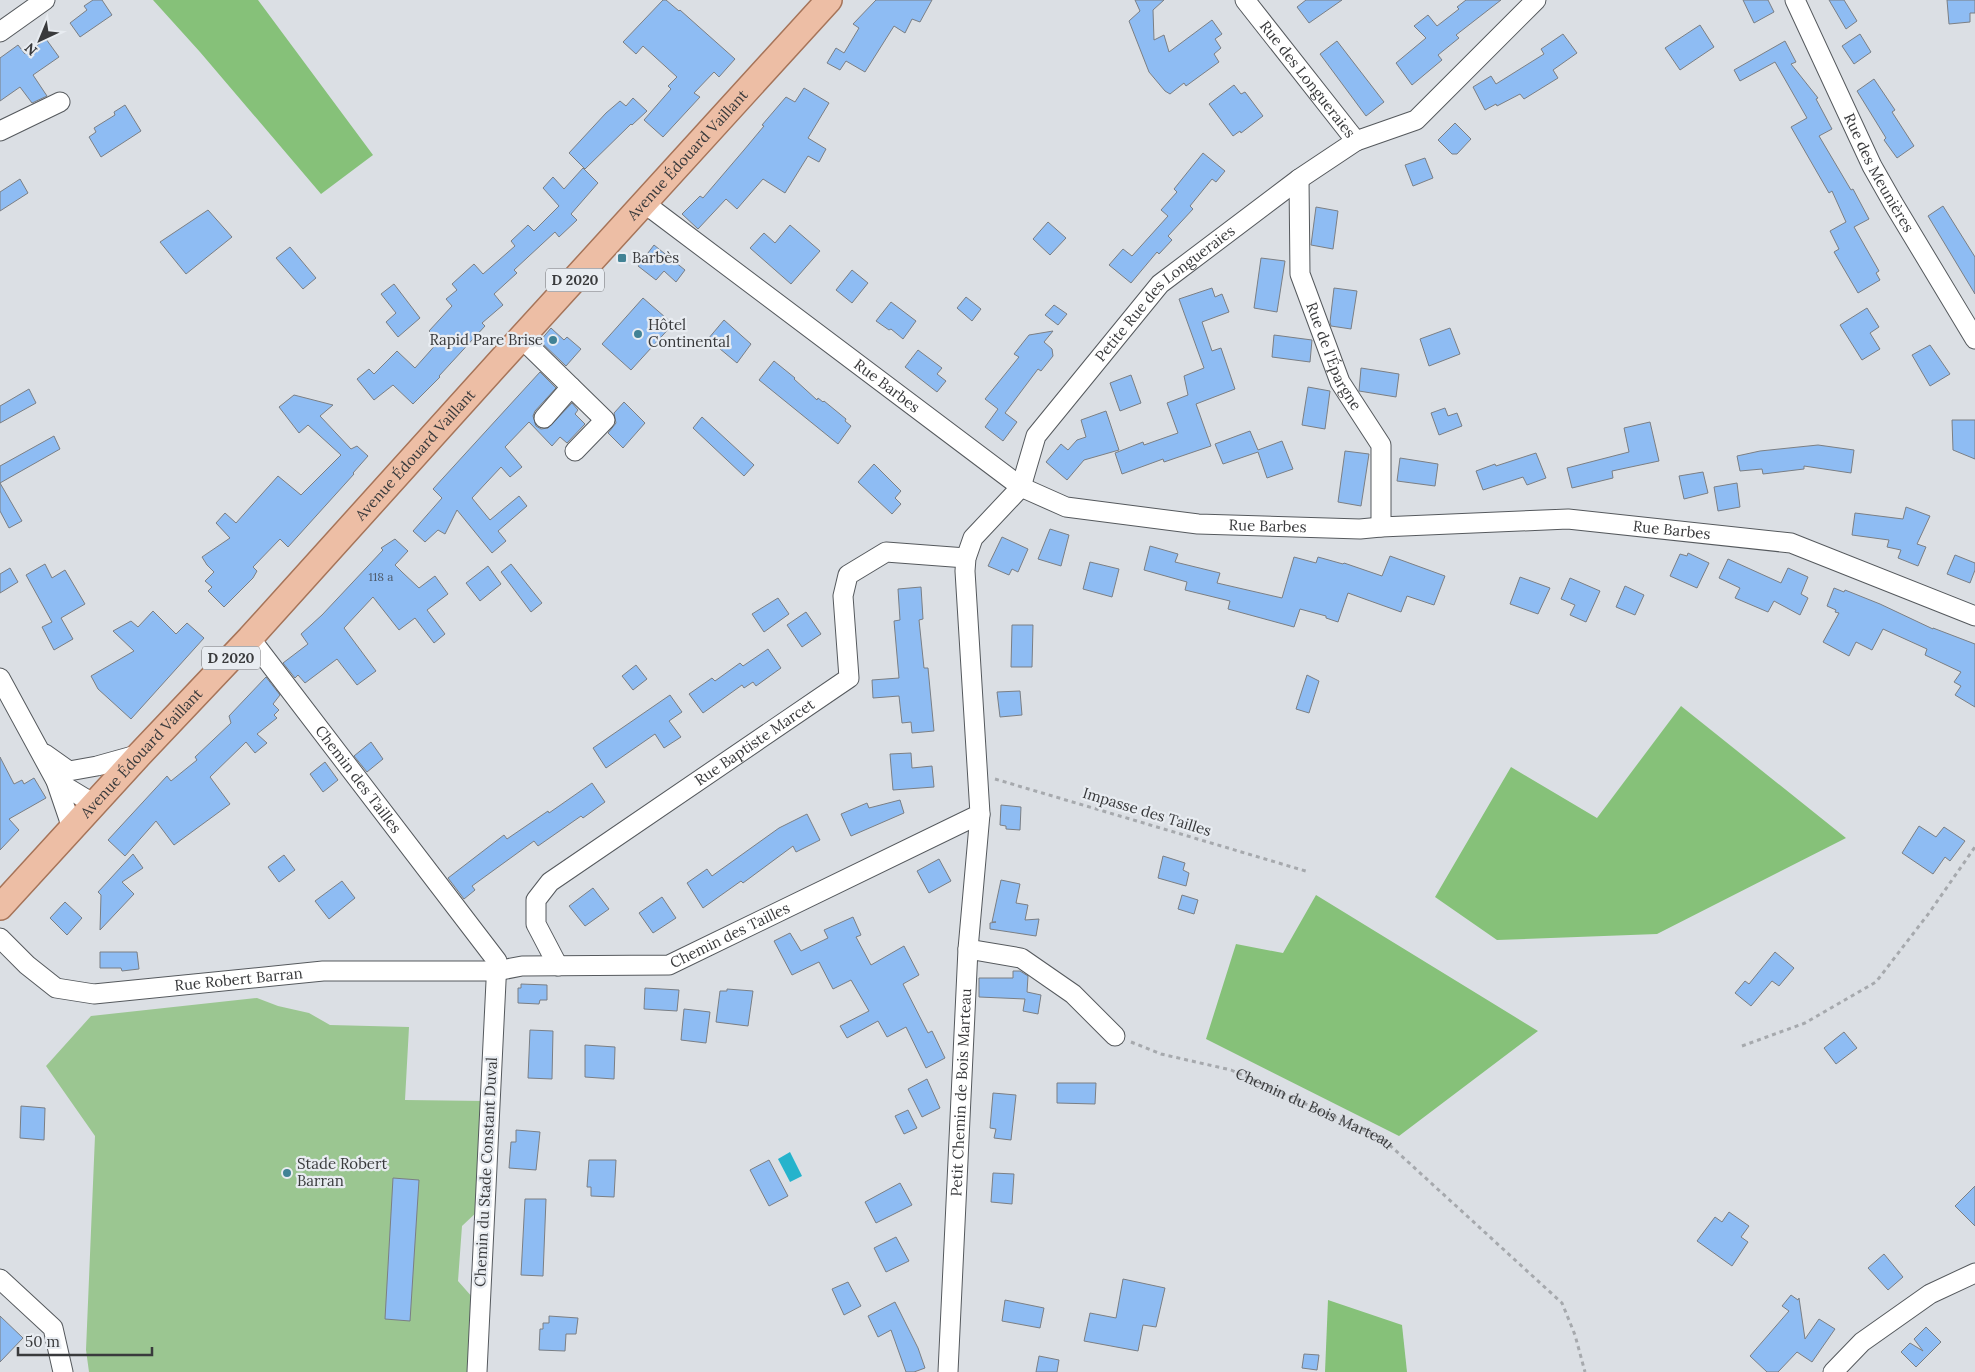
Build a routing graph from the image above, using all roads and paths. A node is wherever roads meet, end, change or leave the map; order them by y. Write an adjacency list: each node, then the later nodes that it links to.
1 (45, 0): 6 (street)
2 (829, 0): 11 (main road, Avenue Édouard Vaillant / D 2020)
3 (1245, 0): 9 (street, Rue des Longueraies)
4 (1536, 0): 9 (street, Rue des Longueraies)
5 (1795, 0): 13 (street, Rue des Meunières)
6 (0, 32)
7 (60, 102): 8 (street)
8 (0, 131)
9 (1356, 141): 10 (street, Petite Rue des Longueraies)
10 (1299, 179): 17 (street, Petite Rue des Longueraies); 18 (street, Rue de l'Épargne)
11 (644, 203): 12 (main road, Avenue Édouard Vaillant / D 2020); 17 (street, Rue Barbes)
12 (521, 338): 14 (street); 21 (main road, Avenue Édouard Vaillant / D 2020)
13 (1975, 339)
14 (571, 387): 15 (street); 16 (street)
15 (544, 418)
16 (576, 451)
17 (1021, 487): 18 (street, Rue Barbes); 19 (street)
18 (1381, 526): 20 (street, Rue Barbes)
19 (966, 558): 24 (street); 34 (street, Rue Baptiste Marcet)
20 (1975, 616)
21 (250, 638): 23 (main road, Avenue Édouard Vaillant / D 2020); 35 (street, Chemin des Tailles)
22 (0, 678): 25 (street)
23 (140, 754): 25 (street); 26 (main road, Avenue Édouard Vaillant / D 2020)
24 (978, 773): 27 (street); 30 (path, Impasse des Tailles)
25 (63, 776): 26 (street); 28 (street)
26 (94, 804): 28 (main road, Avenue Édouard Vaillant / D 2020)
27 (980, 814): 33 (street, Petit Chemin de Bois Marteau); 34 (street, Chemin des Tailles)
28 (72, 828): 31 (main road, Avenue Édouard Vaillant / D 2020)
29 (1975, 847): 37 (path)
30 (1309, 872)
31 (0, 907)
32 (0, 938): 35 (street, Rue Robert Barran)
33 (968, 949): 36 (street); 42 (street, Petit Chemin de Bois Marteau)
34 (558, 966): 35 (street, Chemin des Tailles)
35 (496, 971): 41 (street, Chemin du Stade Constant Duval)
36 (1115, 1036): 43 (path, Chemin du Bois Marteau)
37 (1742, 1046)
38 (1975, 1273): 44 (street)
39 (0, 1279): 40 (street)
40 (63, 1372)
41 (477, 1372)
42 (948, 1372)
43 (1585, 1372)
44 (1833, 1372)

